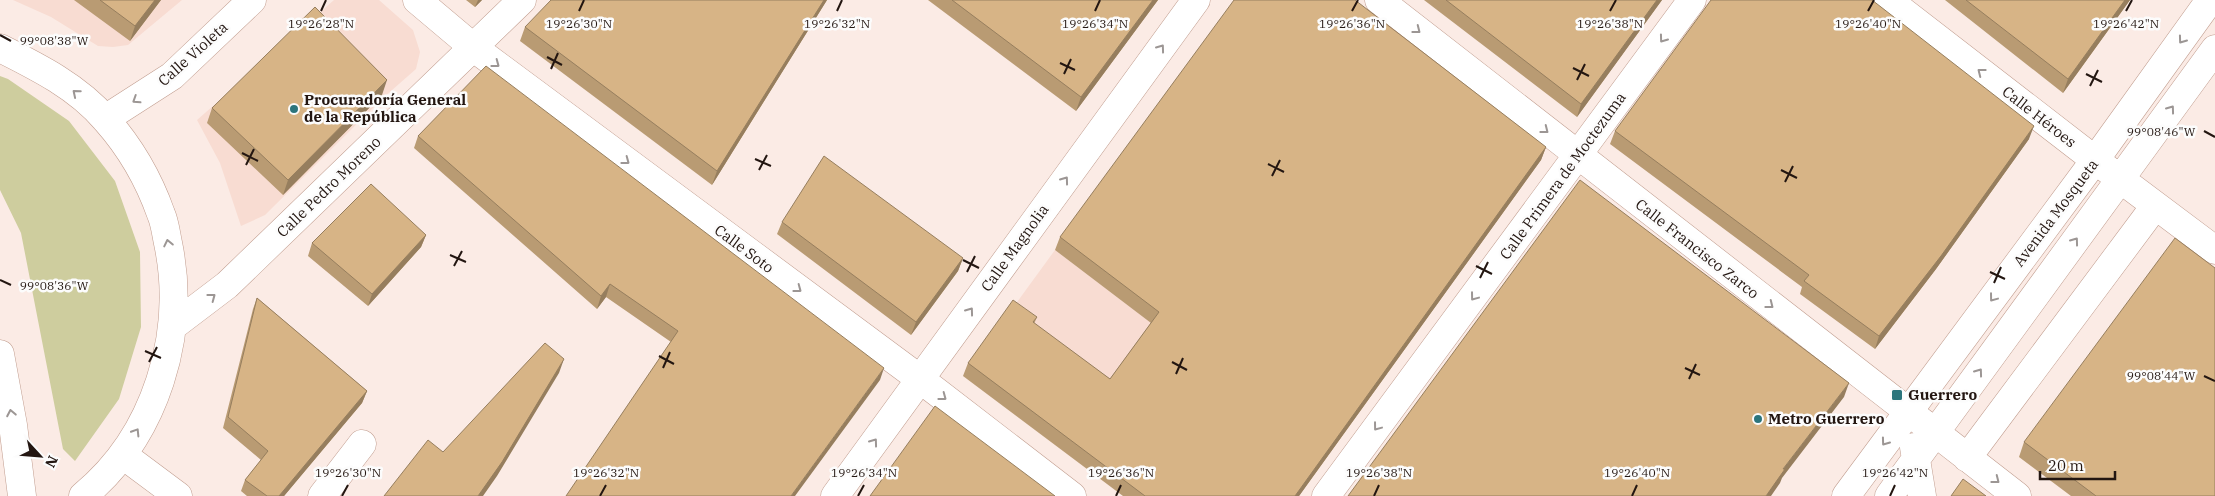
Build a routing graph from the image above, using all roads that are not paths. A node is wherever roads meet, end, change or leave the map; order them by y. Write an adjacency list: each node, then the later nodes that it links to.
1 (252, 0): 12 (street, Calle Violeta, one-way to 12)
2 (417, 0): 10 (street, Calle Soto)
3 (522, 0): 10 (street, Calle Pedro Moreno)
4 (1196, 0): 20 (street, Calle Magnolia, one-way to 4)
5 (1379, 0): 13 (street, Calle Francisco Zarco, one-way to 13)
6 (1692, 0): 13 (street, Calle Primera de Moctezuma, one-way to 13)
7 (1888, 0): 14 (street, Calle Héroes, one-way to 7)
8 (2210, 0): 14 (street, Avenida Mosqueta, one-way to 14)
9 (0, 48): 12 (street, one-way to 9)
10 (474, 48): 18 (street, Calle Pedro Moreno, one-way to 10); 20 (street, Calle Soto, one-way to 20)
11 (2215, 49): 15 (street, one-way to 11)
12 (105, 119): 18 (street, one-way to 12)
13 (1578, 156): 21 (street, Calle Francisco Zarco, one-way to 21); 33 (street, Calle Primera de Moctezuma, one-way to 33)
14 (2095, 160): 15 (street, Calle Héroes); 21 (street, Avenida Mosqueta, one-way to 21)
15 (2120, 179): 16 (street, Calle Héroes); 22 (street, one-way to 15)
16 (2155, 206): 17 (street, Calle Héroes); 26 (street)
17 (2215, 250)
18 (173, 326): 24 (street, one-way to 18)
19 (0, 354): 27 (street, one-way to 19)
20 (920, 379): 31 (street, Calle Magnolia, one-way to 20); 32 (street, Calle Soto, one-way to 32)
21 (1908, 412): 22 (street, Calle Francisco Zarco); 25 (street); 34 (street, Avenida Mosqueta, one-way to 34)
22 (1935, 433): 25 (street); 26 (street, Calle Francisco Zarco)
23 (362, 444): 30 (street)
24 (122, 455): 28 (street); 29 (street)
25 (1916, 458): 35 (street); 36 (street)
26 (1967, 458): 37 (street, Calle Francisco Zarco, one-way to 37)
27 (22, 496)
28 (83, 496)
29 (178, 496)
30 (322, 496)
31 (835, 496)
32 (1072, 496)
33 (1326, 496)
34 (1846, 496)
35 (1889, 496)
36 (1922, 496)
37 (2017, 496)

